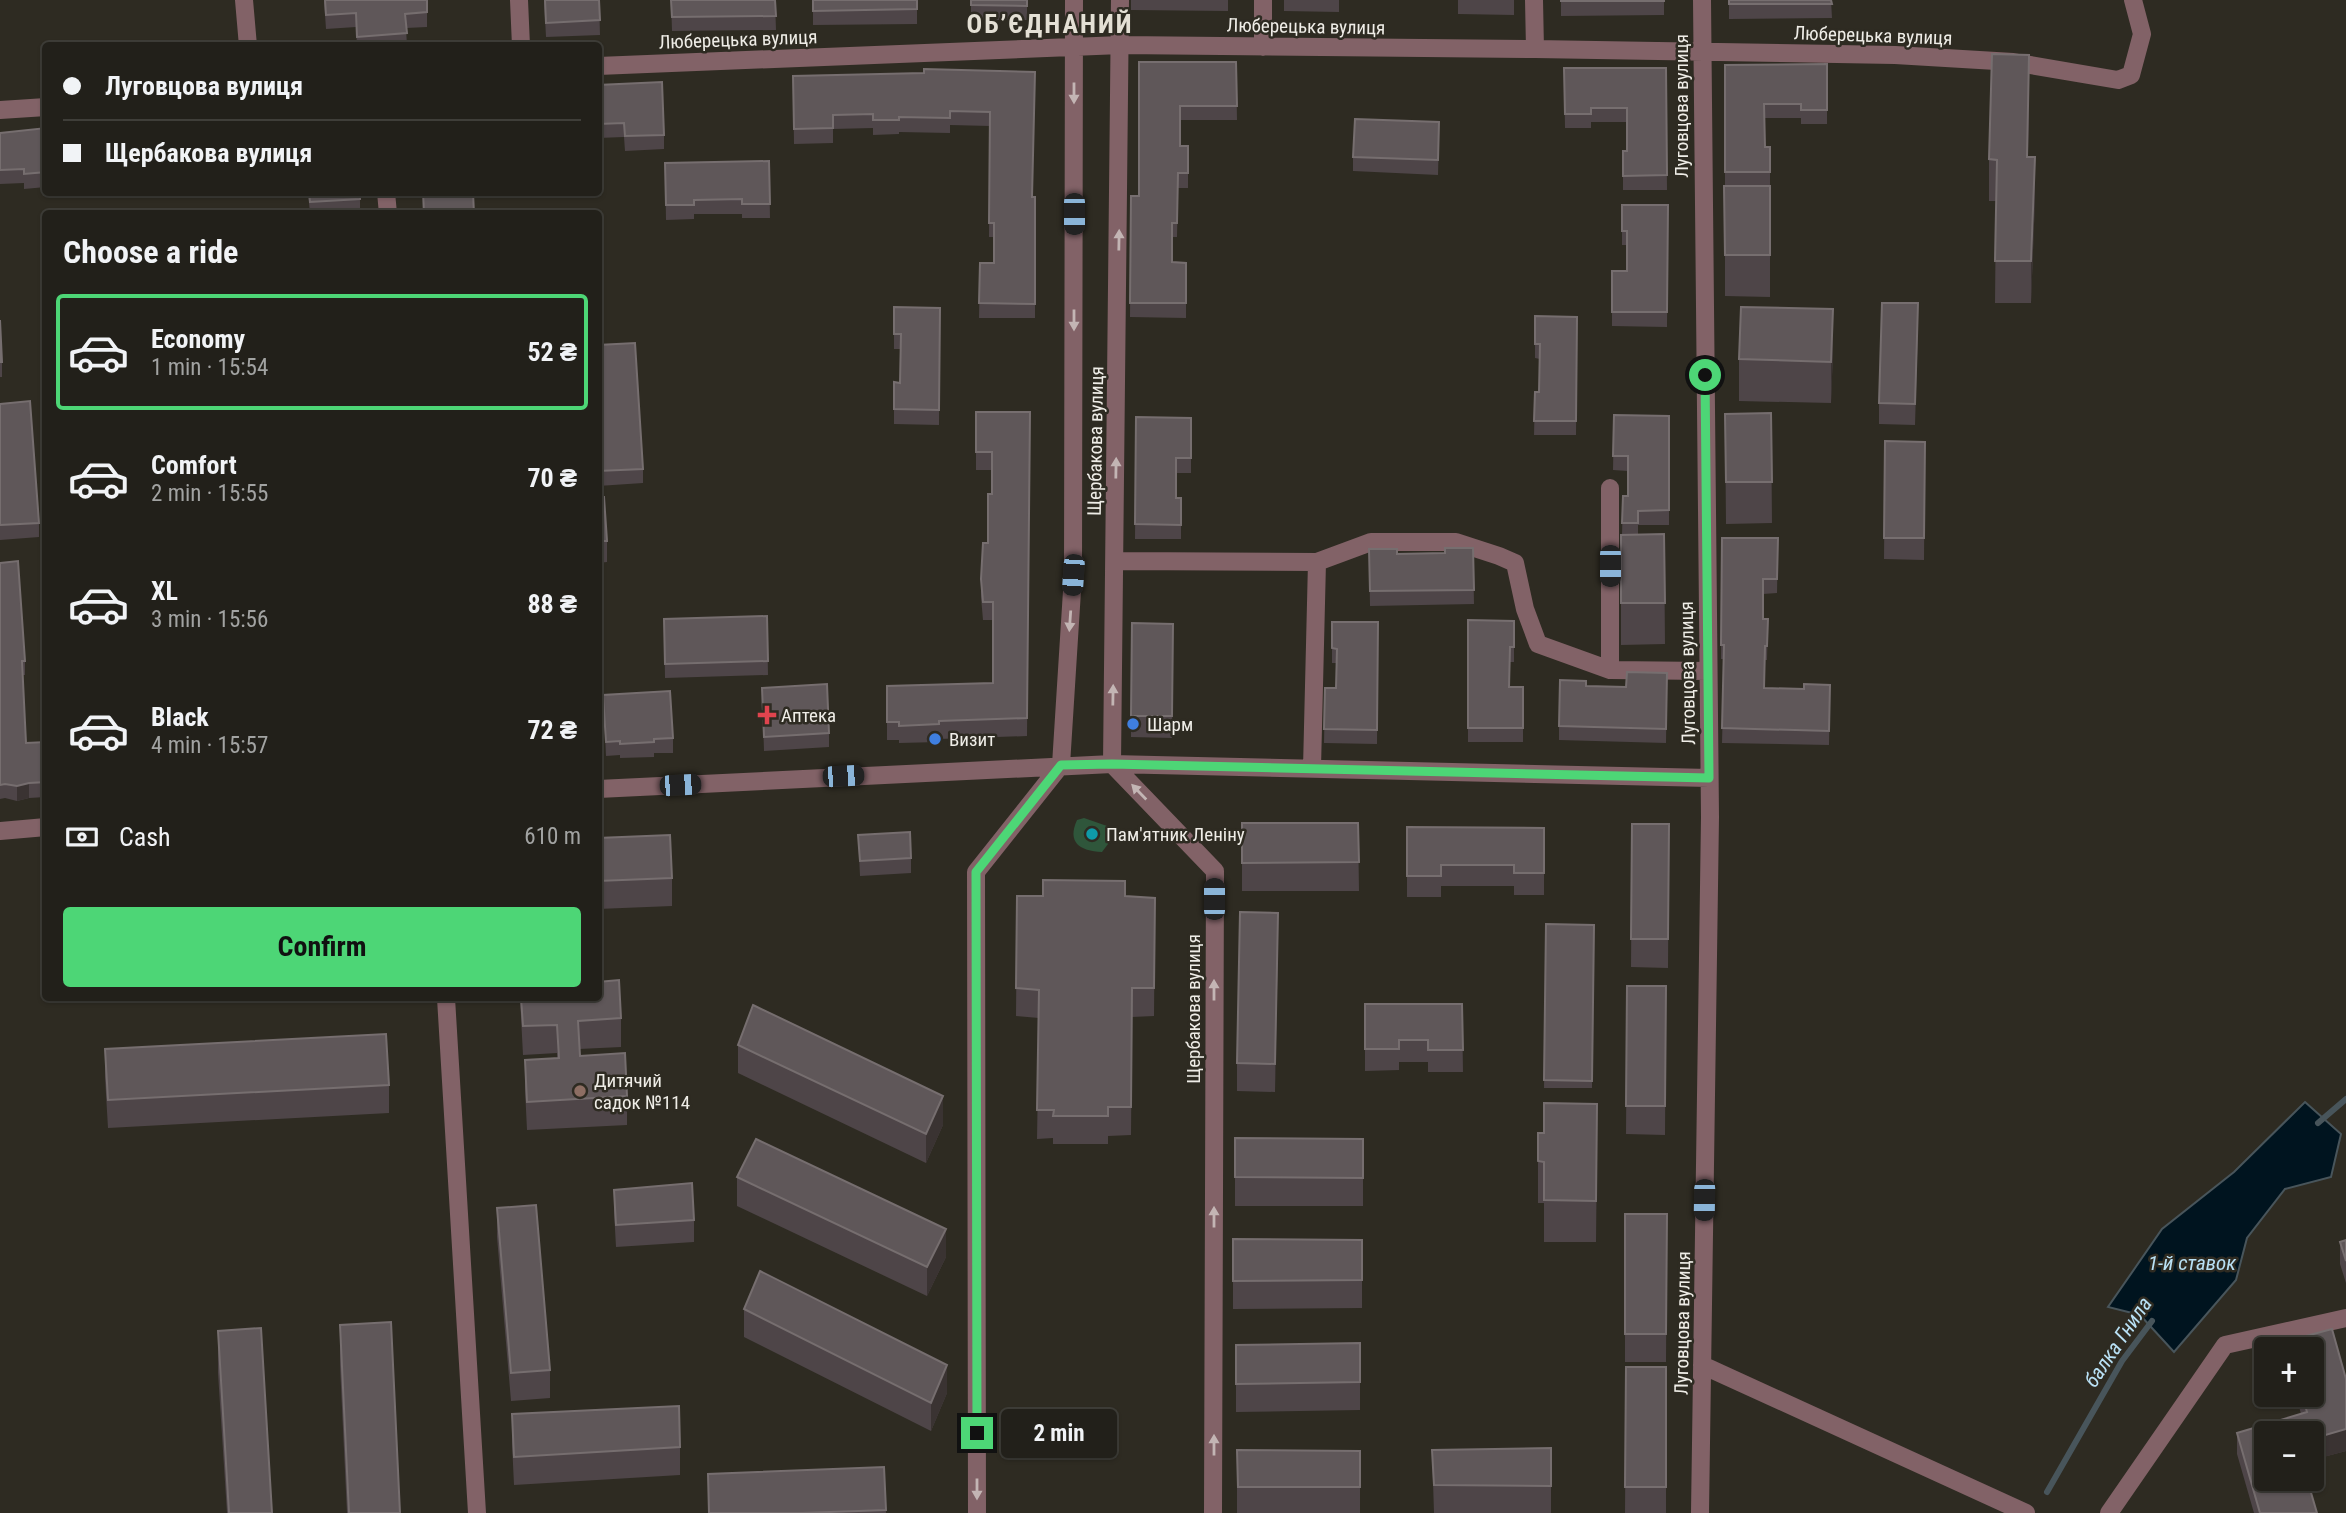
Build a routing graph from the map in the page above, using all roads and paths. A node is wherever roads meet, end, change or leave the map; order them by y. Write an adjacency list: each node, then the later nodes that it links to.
1 (244, 0): 9 (street)
2 (519, 0): 10 (street)
3 (1074, 0): 13 (street, Щербакова вулиця)
4 (1120, 0): 11 (street, Щербакова вулиця)
5 (1263, 0): 12 (street)
6 (1534, 0): 14 (street)
7 (1702, 0): 15 (street, Луговцова вулиця)
8 (2133, 0): 15 (street, Люберецька вулиця)
9 (248, 42)
10 (522, 42)
11 (1121, 45): 12 (street, Люберецька вулиця); 13 (street, Люберецька вулиця); 20 (street, Щербакова вулиця, one-way to 11)
12 (1263, 47): 14 (street, Люберецька вулиця)
13 (1074, 48): 16 (street, Люберецька вулиця); 25 (street, Щербакова вулиця, one-way to 25)
14 (1535, 49): 15 (street, Люберецька вулиця)
15 (1701, 52): 23 (street, Луговцова вулиця)
16 (602, 66)
17 (42, 107): 18 (street)
18 (0, 110)
19 (1610, 488): 22 (street)
20 (1115, 561): 21 (street); 24 (street, Щербакова вулиця, one-way to 20)
21 (1317, 562): 22 (street); 26 (street)
22 (1610, 670): 23 (street)
23 (1708, 671): 27 (street, Луговцова вулиця)
24 (1112, 764): 25 (street); 26 (street); 36 (street, Щербакова вулиця, one-way to 24)
25 (1061, 765): 28 (street); 35 (street, one-way to 35)
26 (1311, 768): 27 (street)
27 (1709, 778): 33 (street, Луговцова вулиця)
28 (602, 789)
29 (42, 827): 30 (street)
30 (0, 831)
31 (446, 1001): 34 (street)
32 (2346, 1318): 39 (street)
33 (1702, 1365): 37 (street, Луговцова вулиця); 38 (street)
34 (477, 1513)
35 (977, 1513)
36 (1213, 1513)
37 (1700, 1513)
38 (2026, 1513)
39 (2109, 1513)

